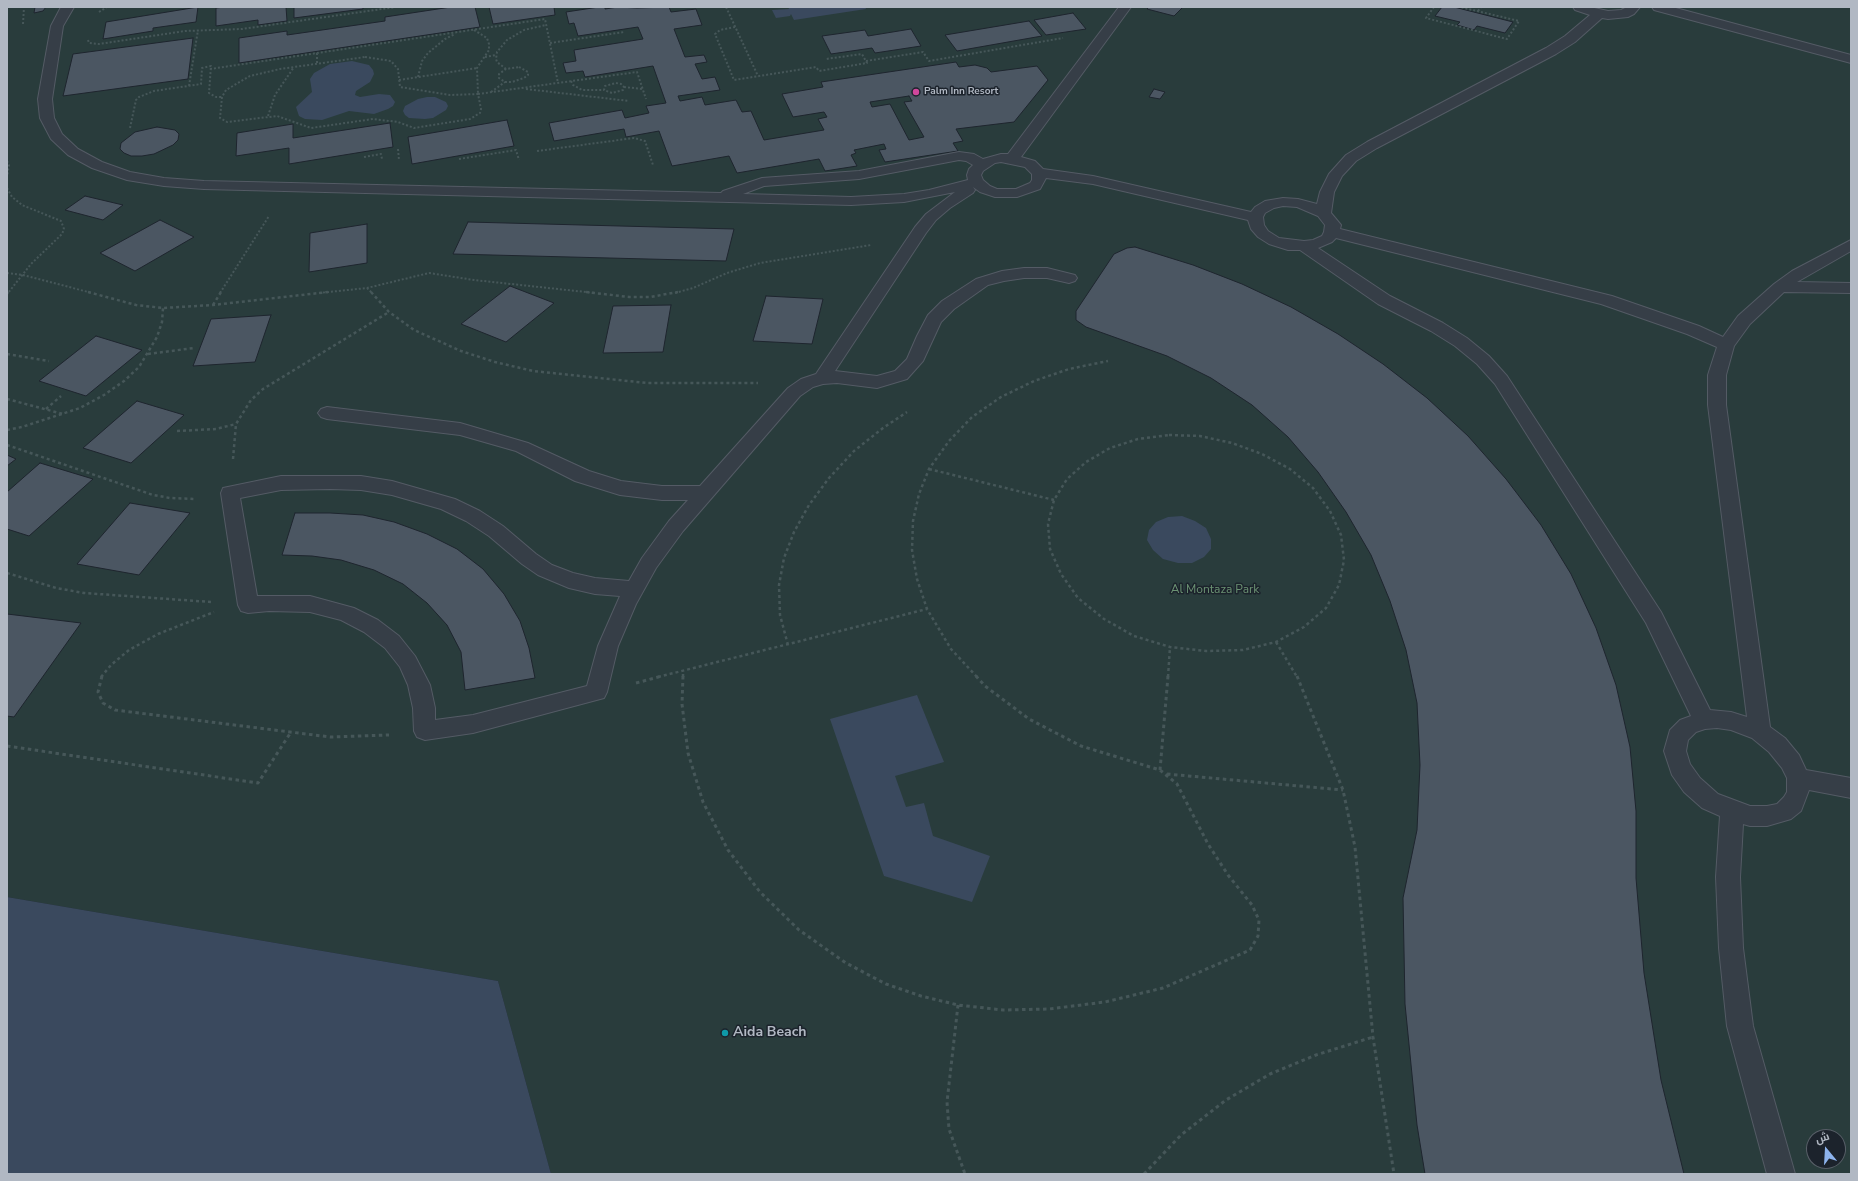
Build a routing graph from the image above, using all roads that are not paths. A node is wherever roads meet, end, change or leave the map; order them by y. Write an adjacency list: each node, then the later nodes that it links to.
1 (68, 7): 12 (lane)
2 (1125, 7): 8 (lane)
3 (1579, 7): 6 (lane)
4 (1634, 7): 6 (lane)
5 (1658, 7): 7 (lane)
6 (1599, 14): 13 (lane)
7 (1851, 59)
8 (1012, 158): 9 (lane); 10 (lane)
9 (982, 164): 11 (lane); 12 (lane)
10 (1039, 173): 11 (lane); 14 (lane)
11 (977, 183): 12 (lane); 22 (lane)
12 (718, 198)
13 (1323, 213): 14 (lane); 15 (lane)
14 (1255, 217): 17 (lane)
15 (1332, 232): 17 (lane); 21 (lane)
16 (1851, 245): 19 (lane)
17 (1304, 246): 26 (lane)
18 (1069, 278): 22 (lane)
19 (1780, 288): 20 (lane); 21 (lane)
20 (1851, 288)
21 (1726, 345): 27 (lane)
22 (822, 378): 24 (lane)
23 (327, 413): 24 (lane)
24 (706, 493): 25 (lane)
25 (634, 589): 25 (lane)
26 (1704, 720): 27 (lane); 30 (lane)
27 (1760, 732): 28 (lane)
28 (1798, 778): 29 (lane); 30 (lane)
29 (1851, 788)
30 (1732, 811): 31 (lane)
31 (1781, 1174)

